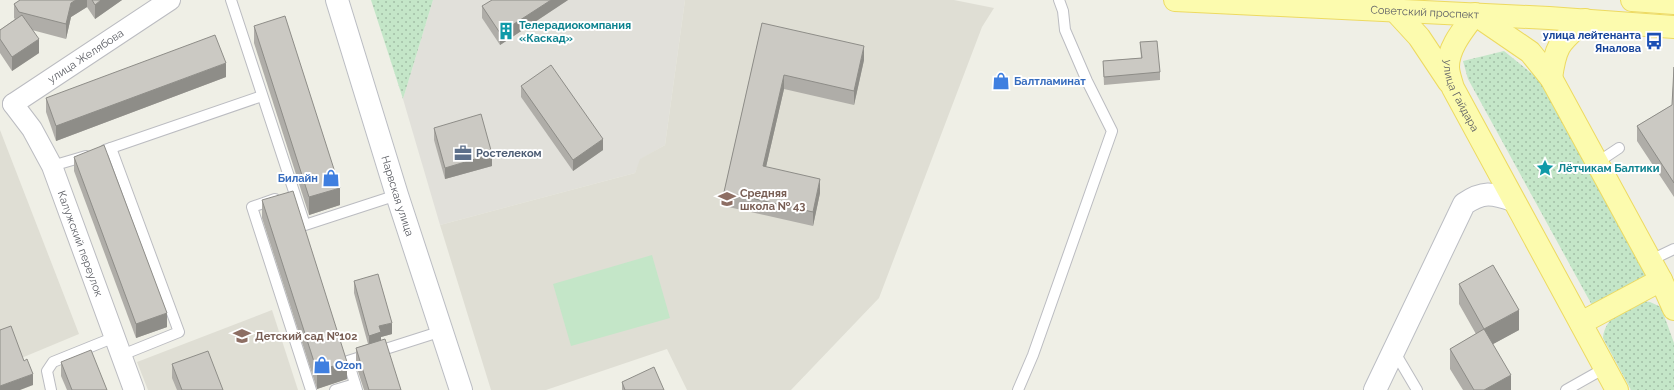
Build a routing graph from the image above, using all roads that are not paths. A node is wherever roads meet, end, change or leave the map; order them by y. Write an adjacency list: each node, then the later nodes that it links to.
1 (170, 0): 15 (street, улица Желябова)
2 (231, 0): 14 (lane)
3 (337, 0): 21 (main road, Нарвская улица)
4 (1059, 0): 39 (lane)
5 (1175, 0): 9 (main road, Советский проспект)
6 (1632, 0): 7 (main road)
7 (1674, 3)
8 (1476, 7): 9 (main road, Советский проспект); 10 (main road, Советский проспект); 12 (main road); 13 (main road, улица Гайдара)
9 (1396, 12): 13 (main road)
10 (1585, 20): 11 (main road, Советский проспект); 12 (main road)
11 (1674, 27)
12 (1551, 78): 18 (main road)
13 (1453, 88): 22 (main road, улица Гайдара)
14 (262, 96): 16 (lane); 20 (lane)
15 (6, 102): 19 (street, Калужский переулок)
16 (111, 148): 19 (lane); 31 (lane)
17 (1619, 148): 18 (lane)
18 (1598, 162): 24 (main road)
19 (52, 166): 29 (street, Калужский переулок)
20 (294, 192): 21 (lane); 36 (lane)
21 (397, 195): 28 (main road, Нарвская улица)
22 (1513, 200): 27 (main road, улица Гайдара); 30 (main road)
23 (1674, 249): 24 (lane)
24 (1651, 260): 25 (main road)
25 (1661, 280): 26 (main road); 27 (main road)
26 (1674, 309)
27 (1581, 323): 32 (main road, улица Гайдара)
28 (442, 332): 33 (lane); 38 (main road, Нарвская улица)
29 (115, 337): 31 (street, Калужский переулок); 34 (lane)
30 (1394, 351): 40 (main road); 41 (lane)
31 (122, 355): 35 (street, Калужский переулок)
32 (1605, 368): 42 (lane); 43 (main road, улица Гайдара)
33 (356, 387): 37 (lane)
34 (52, 390)
35 (134, 390)
36 (310, 390)
37 (335, 390)
38 (461, 390)
39 (1018, 390)
40 (1375, 390)
41 (1417, 390)
42 (1566, 390)
43 (1617, 390)

